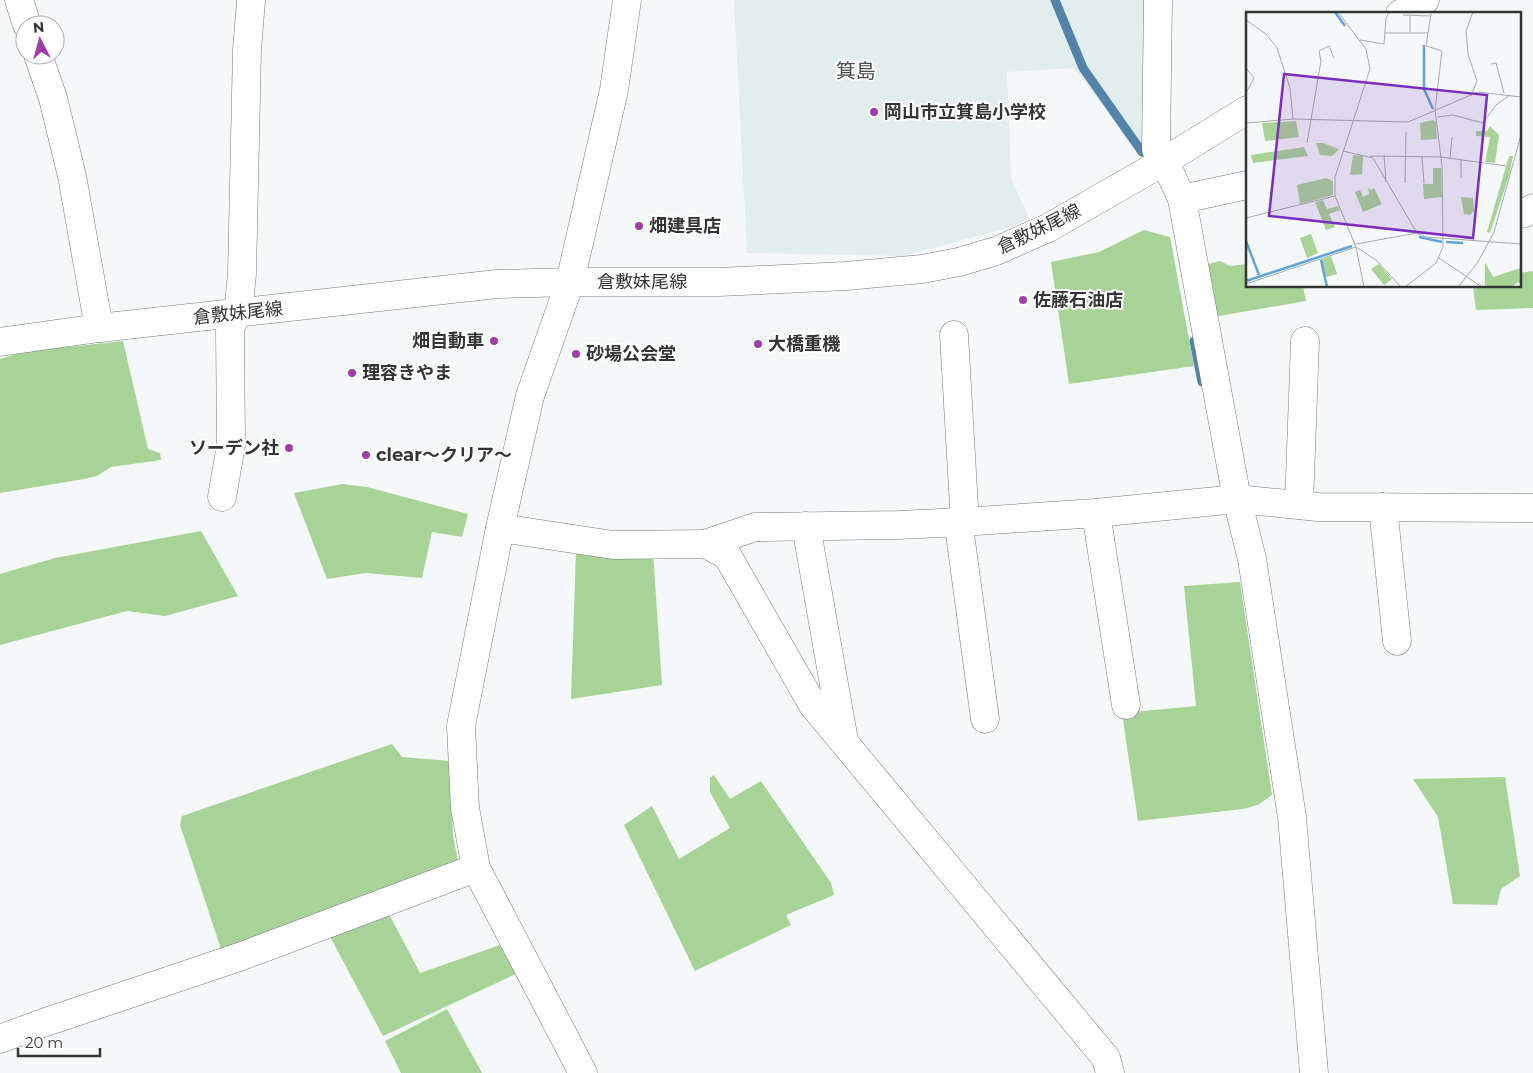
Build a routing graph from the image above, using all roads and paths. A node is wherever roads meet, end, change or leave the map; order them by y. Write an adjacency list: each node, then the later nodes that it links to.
1 (19, 0): 5 (street)
2 (251, 0): 14 (street)
3 (627, 0): 13 (street)
4 (1158, 0): 8 (street)
5 (24, 15)
6 (41, 65): 15 (street)
7 (1246, 111): 8 (street, 倉敷妹尾線)
8 (1163, 162): 10 (street); 13 (street, 倉敷妹尾線)
9 (1246, 184): 10 (street)
10 (1182, 199): 20 (street)
11 (1533, 208): 12 (street)
12 (1520, 214)
13 (570, 282): 14 (street, 倉敷妹尾線); 27 (street)
14 (238, 313): 15 (street, 倉敷妹尾線); 19 (street)
15 (99, 328): 18 (street, 倉敷妹尾線)
16 (954, 335): 25 (street)
17 (1305, 341): 21 (street)
18 (0, 342)
19 (222, 496)
20 (1229, 499): 21 (street); 24 (street); 37 (street)
21 (1300, 505): 22 (street)
22 (1383, 507): 23 (street); 29 (street)
23 (1533, 508)
24 (1096, 513): 25 (street); 30 (street)
25 (962, 522): 26 (street); 31 (street)
26 (806, 526): 28 (street); 32 (street)
27 (500, 528): 28 (street); 33 (street)
28 (705, 544): 32 (street)
29 (1398, 641)
30 (1126, 705)
31 (985, 719)
32 (845, 742): 36 (street)
33 (476, 868): 34 (street); 35 (street)
34 (0, 1039)
35 (583, 1073)
36 (1110, 1073)
37 (1314, 1073)

